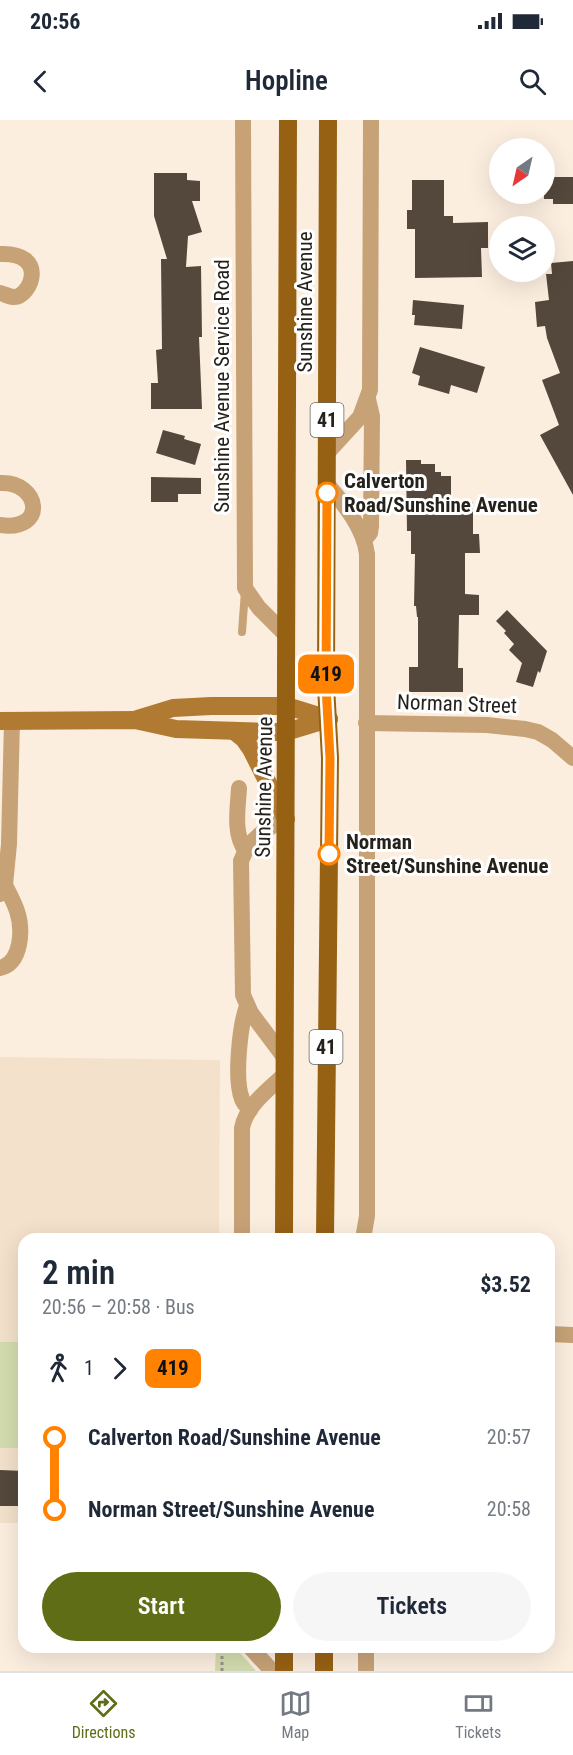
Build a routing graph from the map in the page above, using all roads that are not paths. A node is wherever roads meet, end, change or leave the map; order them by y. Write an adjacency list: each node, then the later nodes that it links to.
1 (243, 120): 13 (street, Sunshine Avenue Service Road)
2 (288, 120): 15 (main road, Sunshine Avenue / 41)
3 (328, 120): 8 (main road, Sunshine Avenue / 41)
4 (371, 120): 7 (street)
5 (0, 254): 6 (street)
6 (0, 293)
7 (368, 399): 8 (street); 12 (street)
8 (327, 453): 10 (main road, Sunshine Avenue / 41)
9 (0, 483): 11 (street)
10 (327, 484): 12 (street); 17 (main road, Sunshine Avenue / 41)
11 (0, 525)
12 (364, 540): 20 (street)
13 (245, 588): 14 (lane); 15 (street)
14 (242, 632)
15 (287, 636): 16 (main road, Sunshine Avenue / 41)
16 (287, 706): 17 (street); 18 (street); 22 (main road, Sunshine Avenue / 41)
17 (329, 719): 22 (street); 34 (main road, Sunshine Avenue / 41)
18 (135, 720): 19 (street); 21 (street)
19 (6, 721): 27 (street)
20 (366, 723): 23 (street, Norman Street); 35 (street)
21 (234, 731): 22 (street); 25 (street)
22 (286, 732): 25 (main road, Sunshine Avenue / 41)
23 (573, 758)
24 (239, 788): 26 (street)
25 (286, 819): 26 (street); 30 (main road, Sunshine Avenue / 41)
26 (245, 850): 29 (street)
27 (3, 889): 28 (street)
28 (0, 968)
29 (247, 1006): 30 (street); 31 (street)
30 (284, 1066): 31 (street); 33 (main road, Sunshine Avenue / 41)
31 (250, 1110): 32 (street)
32 (242, 1233)
33 (284, 1233)
34 (325, 1233)
35 (364, 1233)
36 (555, 1334): 37 (street)
37 (573, 1335)
38 (256, 1653): 43 (street)
39 (284, 1653): 44 (main road)
40 (322, 1653): 42 (main road)
41 (366, 1653): 45 (street)
42 (318, 1670)
43 (272, 1671)
44 (284, 1671)
45 (366, 1671)

